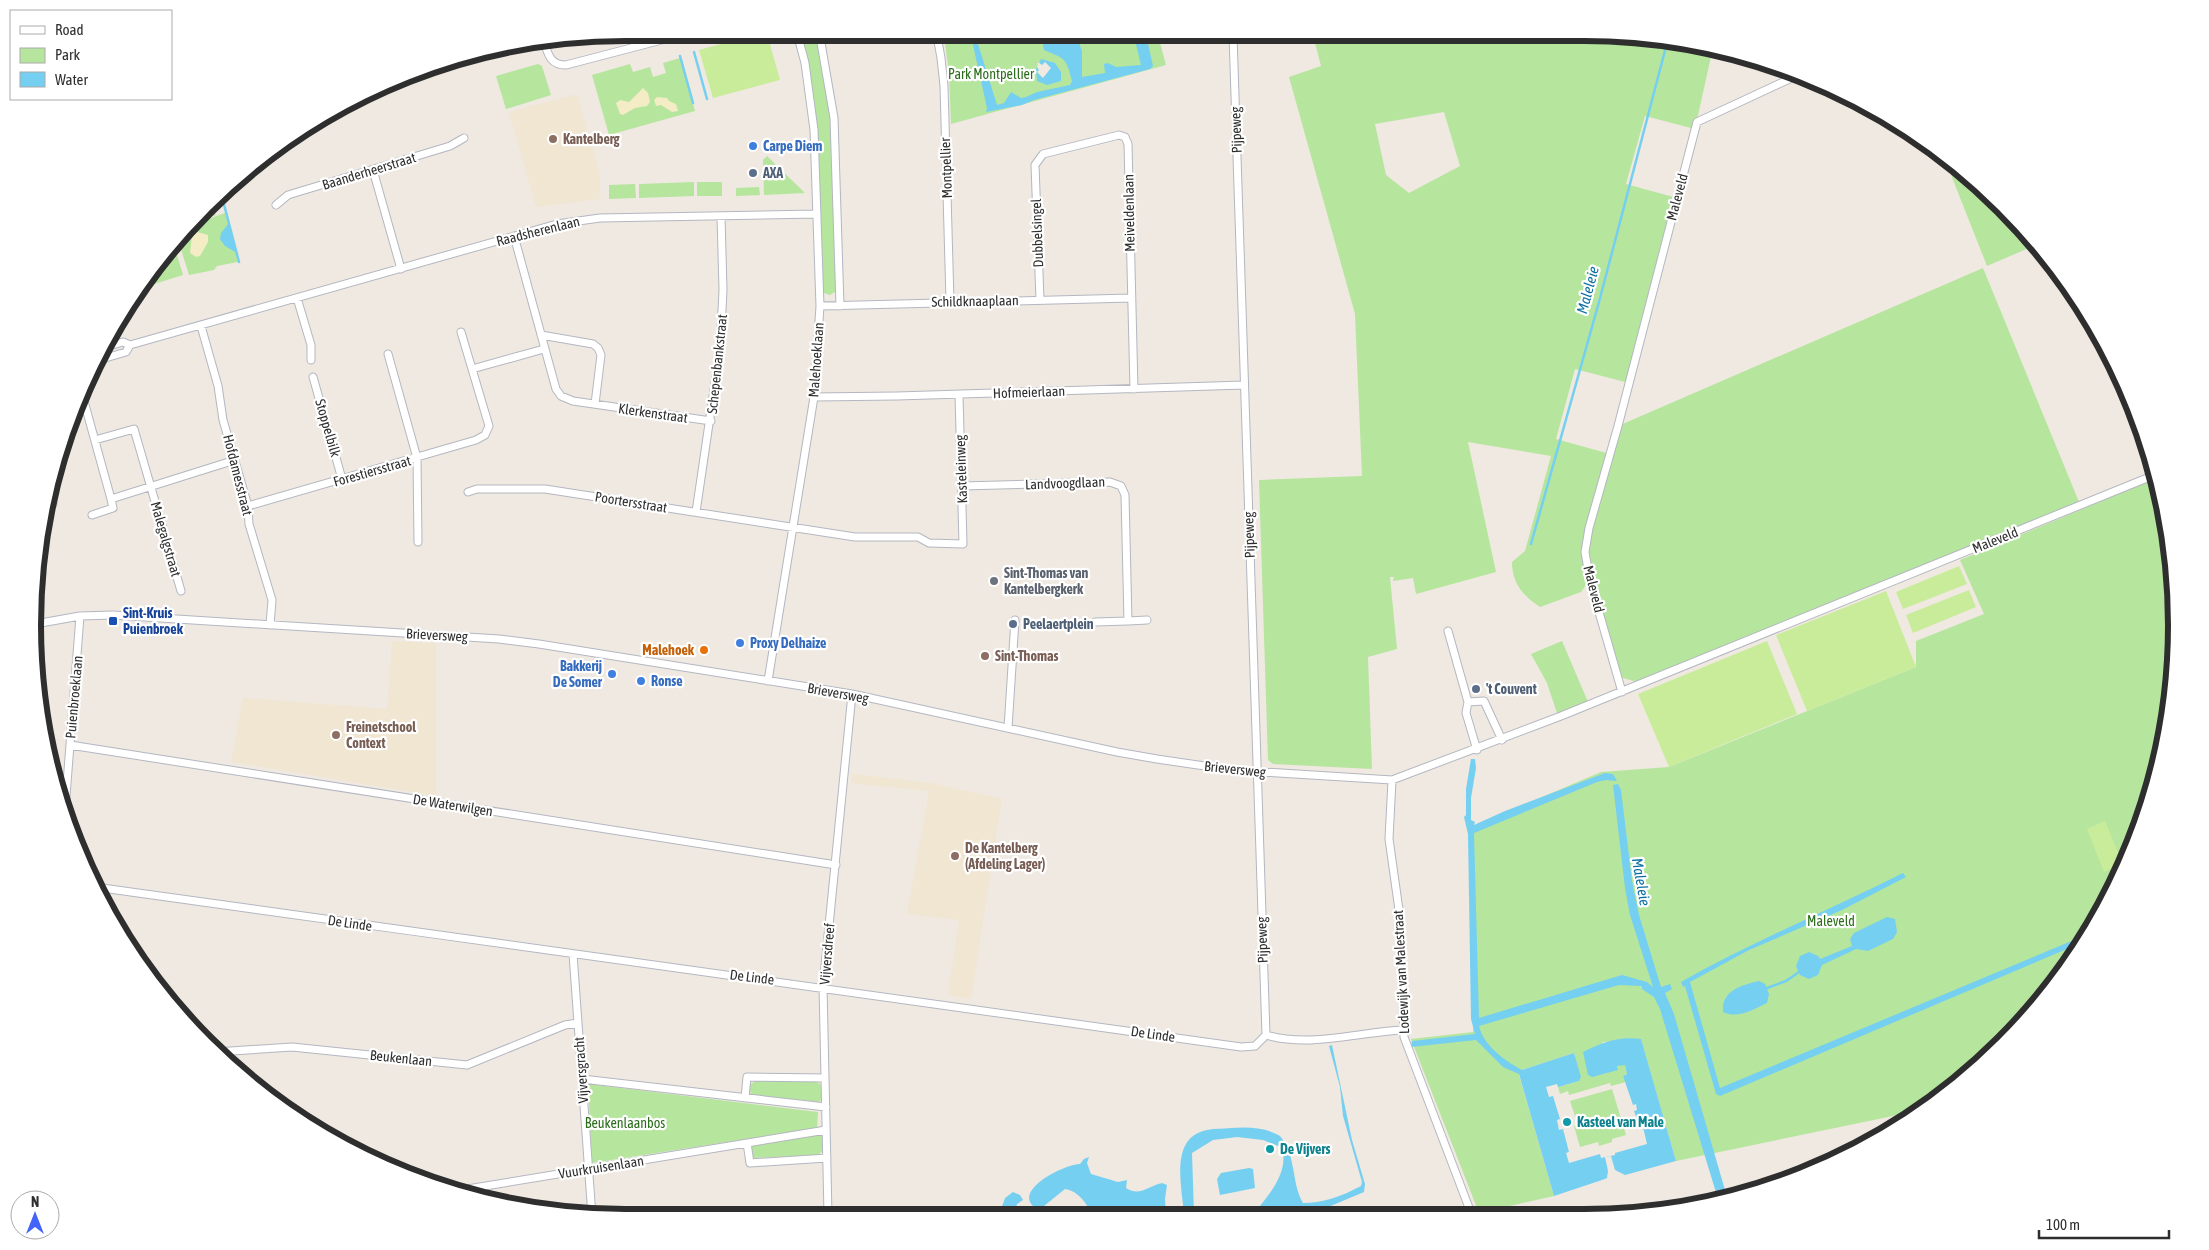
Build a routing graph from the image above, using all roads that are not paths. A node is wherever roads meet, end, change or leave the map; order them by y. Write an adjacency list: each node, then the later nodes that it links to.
1 (659, 41): 6 (street)
2 (799, 41): 12 (street, Malehoeklaan)
3 (821, 41): 21 (street)
4 (938, 41): 19 (street, Montpellier)
5 (1233, 41): 33 (street, Pijpeweg)
6 (546, 47)
7 (1788, 79): 65 (street, Maleveld)
8 (464, 138): 10 (street, Baanderheerstraat)
9 (1034, 166): 17 (street, Meiveldenlaan); 18 (street, Dubbelsingel)
10 (373, 170): 11 (street, Baanderheerstraat); 15 (street)
11 (276, 205)
12 (817, 214): 13 (street, Raadsherenlaan); 20 (street, Malehoeklaan)
13 (721, 216): 14 (street, Raadsherenlaan); 39 (street, Schepenbankstraat)
14 (514, 236): 15 (street, Raadsherenlaan); 24 (street, Klerkenstraat)
15 (401, 269): 16 (street, Raadsherenlaan)
16 (297, 298): 22 (street, Raadsherenlaan); 30 (street)
17 (1131, 298): 18 (street, Schildknaaplaan); 34 (street, Meiveldenlaan)
18 (1040, 300): 19 (street, Schildknaaplaan)
19 (950, 301): 21 (street, Schildknaaplaan)
20 (820, 306): 21 (street, Schildknaaplaan); 36 (street, Malehoeklaan)
21 (840, 306)
22 (201, 326): 26 (street, Raadsherenlaan); 42 (street, Hofdamesstraat)
23 (461, 332): 31 (street)
24 (541, 335): 27 (street, Klerkenstraat); 37 (street)
25 (113, 345): 26 (street, Raadsherenlaan)
26 (130, 346): 29 (street, Raadsherenlaan)
27 (544, 349): 31 (street); 37 (street, Klerkenstraat)
28 (388, 354): 41 (street)
29 (106, 358)
30 (311, 360)
31 (472, 369): 41 (street, Forestiersstraat)
32 (313, 377): 44 (street, Stoppelbilk)
33 (1244, 385): 34 (street, Hofmeierlaan); 72 (street, Pijpeweg)
34 (1134, 389): 35 (street, Hofmeierlaan)
35 (959, 395): 36 (street, Hofmeierlaan); 45 (street, Kasteleinweg)
36 (814, 397): 52 (street, Malehoeklaan)
37 (595, 404): 39 (street, Klerkenstraat)
38 (85, 405): 40 (street)
39 (711, 421): 50 (street, Schepenbankstraat)
40 (95, 440): 46 (street, Malegalgstraat); 48 (street)
41 (417, 458): 44 (street, Forestiersstraat); 53 (street)
42 (235, 460): 46 (street); 49 (street, Hofdamesstraat)
43 (2149, 477): 65 (street, Maleveld)
44 (342, 479): 49 (street, Forestiersstraat)
45 (962, 486): 54 (street, Kasteleinweg); 59 (street, Landvoogdlaan)
46 (150, 487): 48 (street); 55 (street, Malegalgstraat)
47 (468, 492): 50 (street, Poortersstraat)
48 (111, 498): 51 (street)
49 (248, 506): 62 (street, Hofdamesstraat)
50 (696, 512): 52 (street, Poortersstraat)
51 (92, 514)
52 (793, 528): 54 (street, Poortersstraat); 64 (street, Malehoeklaan)
53 (418, 542)
54 (963, 544)
55 (181, 592)
56 (80, 616): 61 (street, Brieversweg); 62 (street, Brieversweg); 70 (street, Puienbroeklaan)
57 (1014, 620): 68 (street)
58 (1148, 620): 59 (street)
59 (1128, 621): 60 (street)
60 (1095, 622)
61 (41, 623)
62 (270, 625): 64 (street, Brieversweg)
63 (1448, 630): 67 (street)
64 (768, 681): 66 (street, Brieversweg)
65 (1622, 692): 69 (street, Brieversweg)
66 (852, 694): 68 (street, Brieversweg); 75 (street, Vijversdreef)
67 (1468, 702): 69 (street); 71 (street)
68 (1008, 728): 72 (street, Brieversweg)
69 (1502, 740): 71 (street, Brieversweg)
70 (70, 745): 74 (street, Puienbroeklaan); 75 (street, De Waterwilgen)
71 (1477, 750): 73 (street, Brieversweg)
72 (1256, 772): 73 (street, Brieversweg); 81 (street, Pijpeweg)
73 (1392, 780): 80 (street, Lodewijk van Malestraat)
74 (66, 792)
75 (836, 865): 78 (street, Vijversdreef)
76 (104, 888): 77 (street, De Linde)
77 (573, 954): 78 (street, De Linde); 79 (street, Vijversgracht)
78 (823, 986): 81 (street, De Linde); 83 (street, Vijversdreef)
79 (578, 1023): 82 (street, Beukenlaan); 84 (street, Vijversgracht)
80 (1403, 1030): 81 (street); 94 (street, Lodewijk van Malestraat)
81 (1266, 1035)
82 (226, 1051)
83 (825, 1078): 85 (street); 86 (street, Vijversdreef)
84 (582, 1079): 85 (street); 90 (street, Vijversgracht)
85 (745, 1098): 86 (street)
86 (826, 1107): 87 (street, Vijversdreef)
87 (826, 1130): 88 (street, Vuurkruisenlaan); 89 (street, Vijversdreef)
88 (746, 1143): 89 (street); 90 (street, Vuurkruisenlaan)
89 (827, 1158): 93 (street, Vijversdreef)
90 (588, 1169): 91 (street, Vuurkruisenlaan); 92 (street, Vijversgracht)
91 (472, 1188)
92 (591, 1208)
93 (828, 1209)
94 (1469, 1209)

